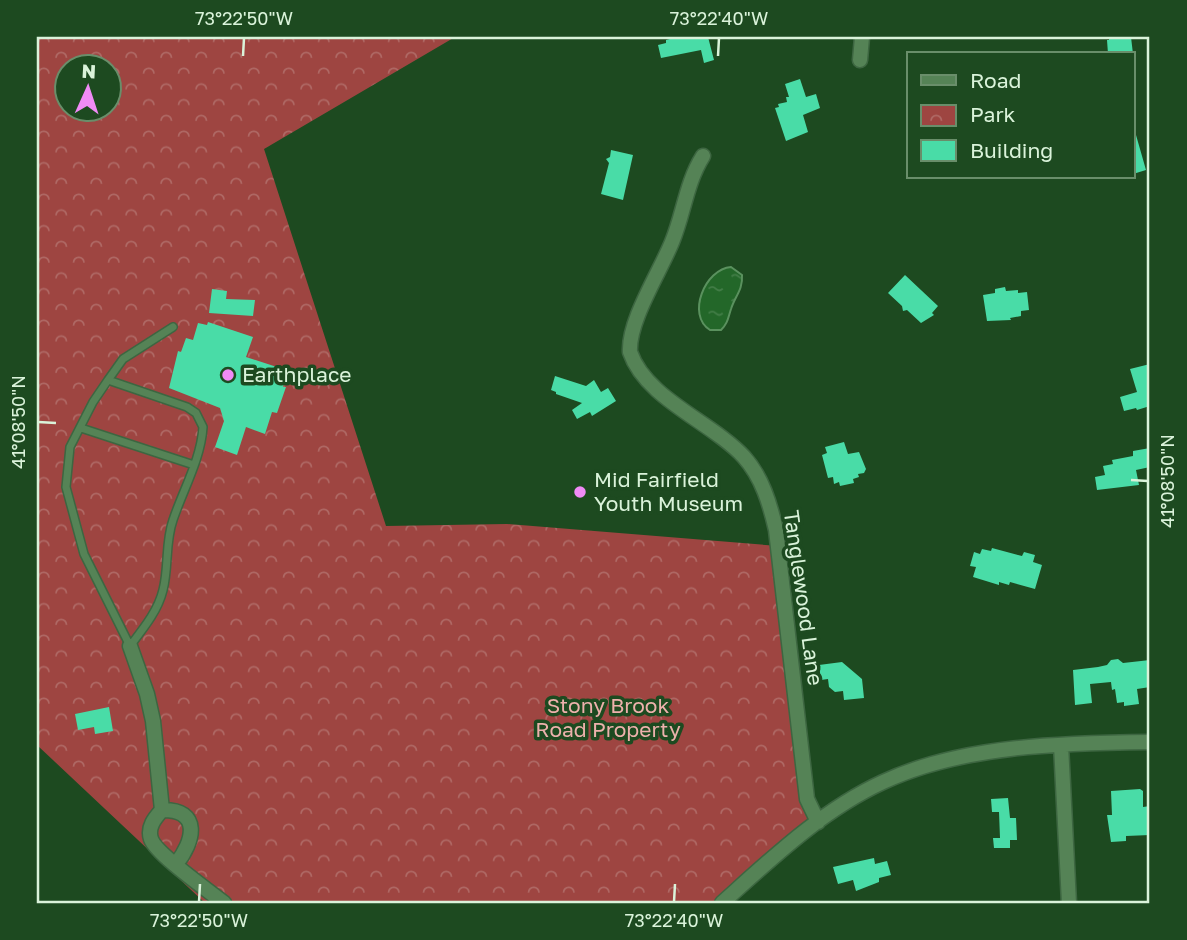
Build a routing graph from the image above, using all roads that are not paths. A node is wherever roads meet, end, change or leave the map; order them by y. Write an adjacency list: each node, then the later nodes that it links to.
1 (862, 37): 2 (street)
2 (860, 60)
3 (703, 156): 12 (street, Tanglewood Lane)
4 (173, 327): 5 (lane)
5 (108, 380): 6 (lane); 7 (lane)
6 (81, 428): 7 (lane); 8 (lane)
7 (194, 465): 8 (lane)
8 (130, 646): 11 (street)
9 (1150, 742): 10 (street)
10 (1061, 745): 12 (street); 16 (street)
11 (162, 810): 13 (street); 13 (street)
12 (818, 822): 15 (street)
13 (176, 864): 14 (street)
14 (224, 903)
15 (722, 903)
16 (1069, 903)

